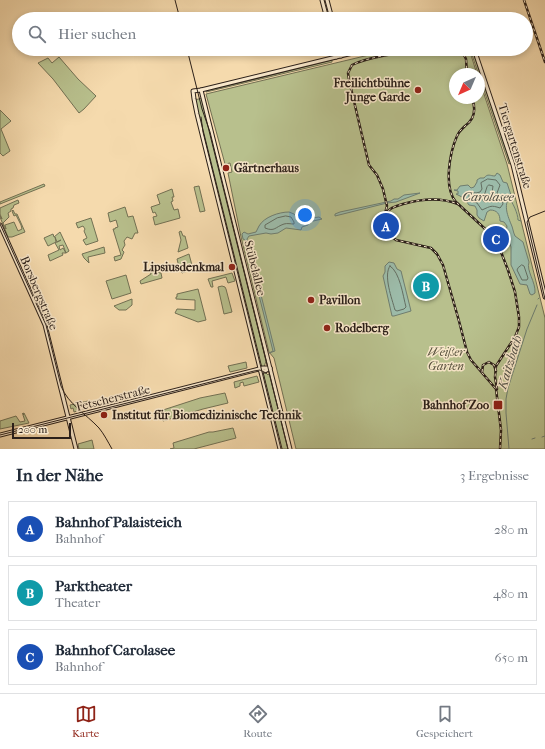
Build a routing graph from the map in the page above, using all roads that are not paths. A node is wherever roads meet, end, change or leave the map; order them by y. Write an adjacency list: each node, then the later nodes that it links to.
1 (322, 0): 3 (main road)
2 (327, 0): 4 (main road)
3 (325, 12)
4 (330, 12)
5 (341, 56): 7 (main road)
6 (476, 56): 10 (main road, Tiergartenstraße)
7 (336, 57): 8 (main road)
8 (201, 90): 11 (main road, Stübelallee); 12 (main road, Stübelallee)
9 (0, 225): 13 (main road, Borsbergstraße)
10 (545, 297)
11 (270, 368): 12 (main road, Fetscherstraße); 17 (main road, Stübelallee)
12 (260, 370): 13 (main road, Fetscherstraße); 16 (main road, Stübelallee)
13 (68, 418): 14 (main road, Fetscherstraße); 15 (main road, Borsbergstraße)
14 (0, 435)
15 (76, 449)
16 (280, 449)
17 (290, 449)

